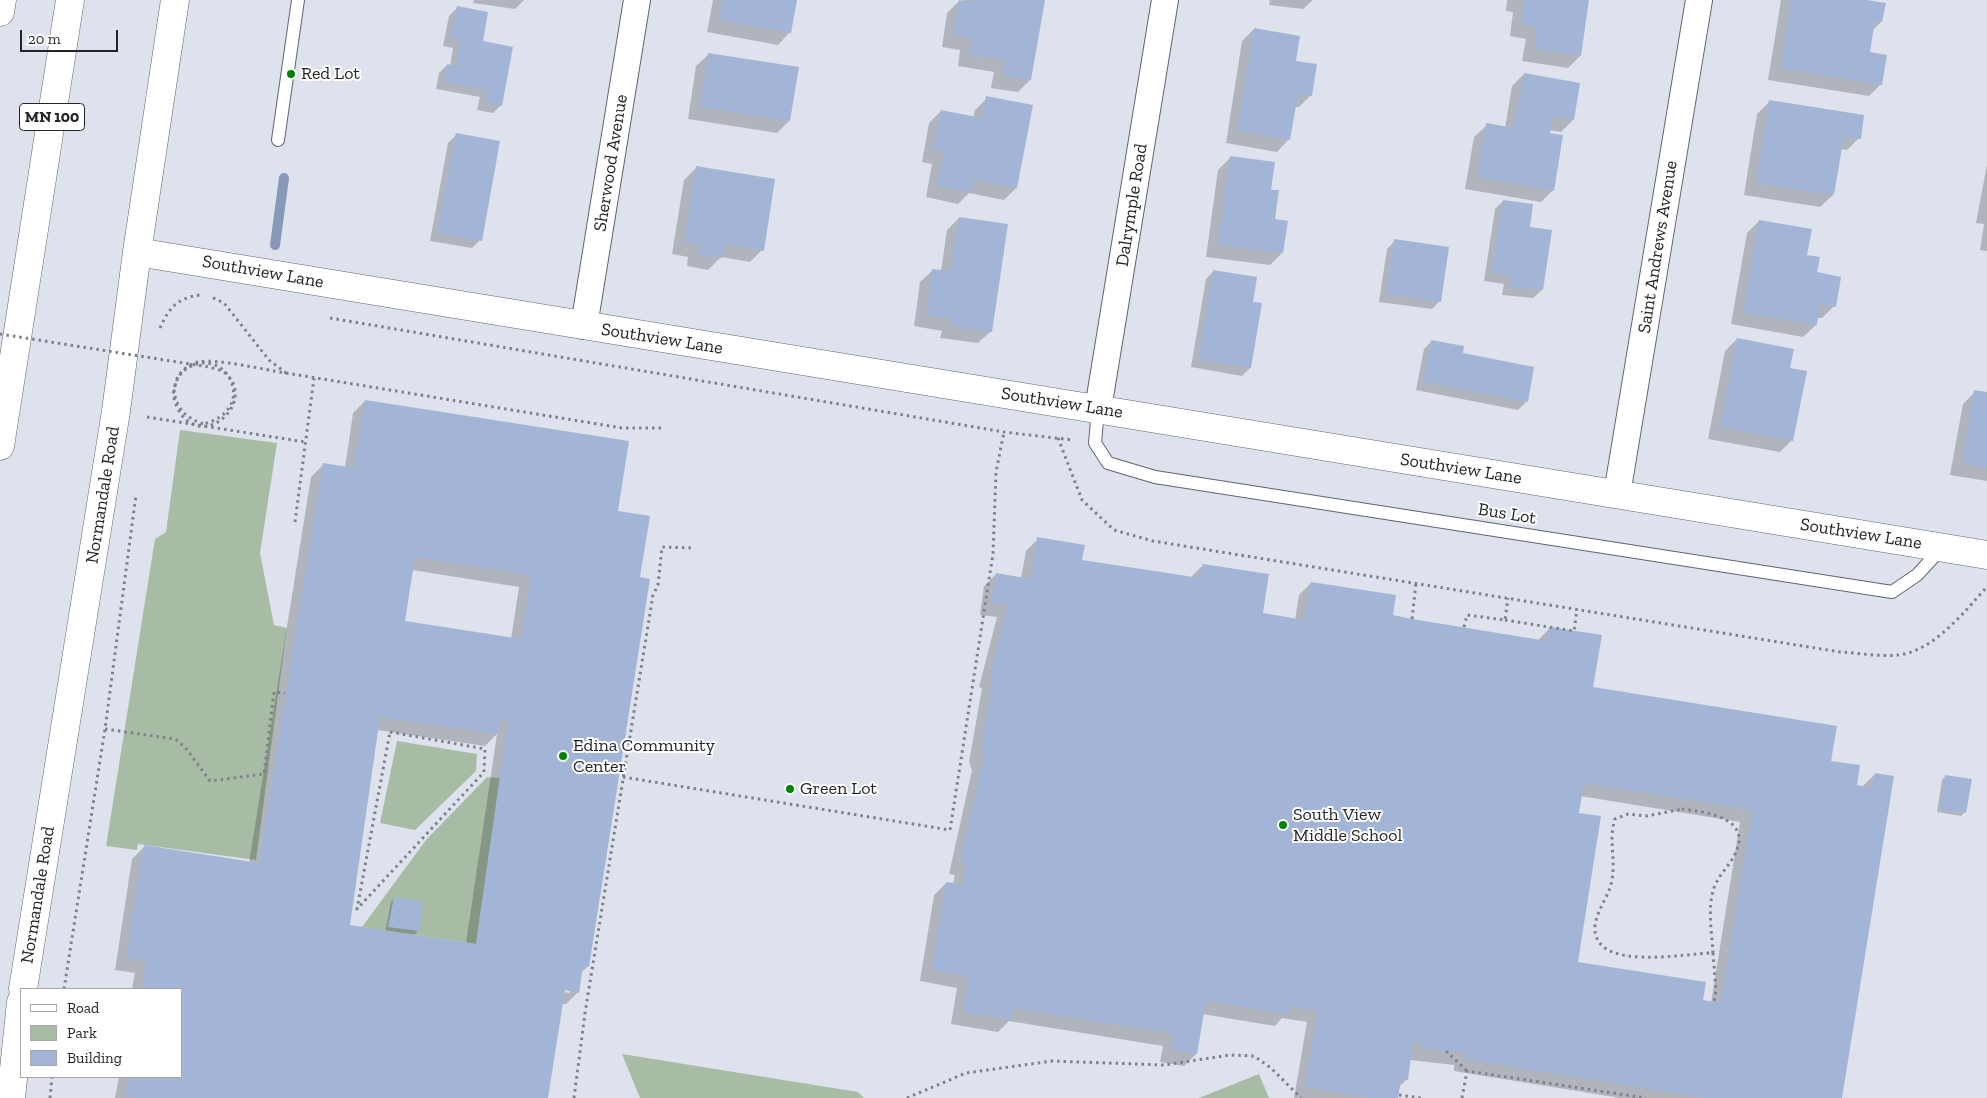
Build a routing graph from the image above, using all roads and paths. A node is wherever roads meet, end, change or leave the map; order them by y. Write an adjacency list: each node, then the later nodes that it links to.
1 (2, 0): 8 (main road)
2 (70, 0): 28 (main road, MN 100)
3 (175, 0): 10 (main road, Normandale Road)
4 (298, 0): 9 (lane)
5 (637, 0): 12 (street, Sherwood Avenue)
6 (1165, 0): 20 (street, Dalrymple Road)
7 (1699, 0): 30 (street, Saint Andrews Avenue)
8 (0, 12)
9 (278, 140)
10 (136, 252): 12 (main road, Southview Lane); 47 (main road, Normandale Road)
11 (330, 318): 24 (path)
12 (584, 326): 20 (main road, Southview Lane)
13 (159, 331): 17 (path)
14 (0, 334): 17 (path, bridge)
15 (156, 351): 16 (path)
16 (154, 361)
17 (286, 373): 18 (path)
18 (314, 378): 23 (path); 26 (path)
19 (148, 408): 21 (path)
20 (1098, 409): 27 (lane); 30 (main road, Southview Lane)
21 (147, 417): 22 (path); 26 (path)
22 (145, 427)
23 (664, 428)
24 (1004, 432): 25 (path); 45 (path)
25 (1058, 438): 27 (path); 35 (path)
26 (305, 442): 31 (path)
27 (1095, 443): 33 (lane, Bus Lot)
28 (0, 446)
29 (137, 485): 43 (path)
30 (1617, 494): 33 (main road, Southview Lane)
31 (296, 522)
32 (694, 548): 45 (path)
33 (1943, 548): 34 (main road, Southview Lane)
34 (1987, 555)
35 (1416, 583): 37 (path); 39 (path)
36 (1986, 588): 38 (path)
37 (1508, 598): 38 (path); 40 (path)
38 (1577, 609): 40 (path)
39 (1412, 619)
40 (1505, 620): 41 (path)
41 (1464, 627)
42 (285, 693): 43 (path)
43 (104, 729): 48 (path)
44 (388, 742): 44 (path)
45 (623, 777): 57 (path)
46 (1712, 953): 46 (path); 49 (path)
47 (23, 988)
48 (64, 988)
49 (1714, 1002)
50 (20, 1012): 55 (main road)
51 (1446, 1051): 52 (path)
52 (1466, 1071): 61 (path); 62 (path)
53 (52, 1078): 56 (path)
54 (1398, 1095): 60 (path)
55 (11, 1098)
56 (50, 1098)
57 (574, 1098)
58 (907, 1098): 59 (path)
59 (1302, 1098)
60 (1421, 1098)
61 (1462, 1098)
62 (1646, 1098)

